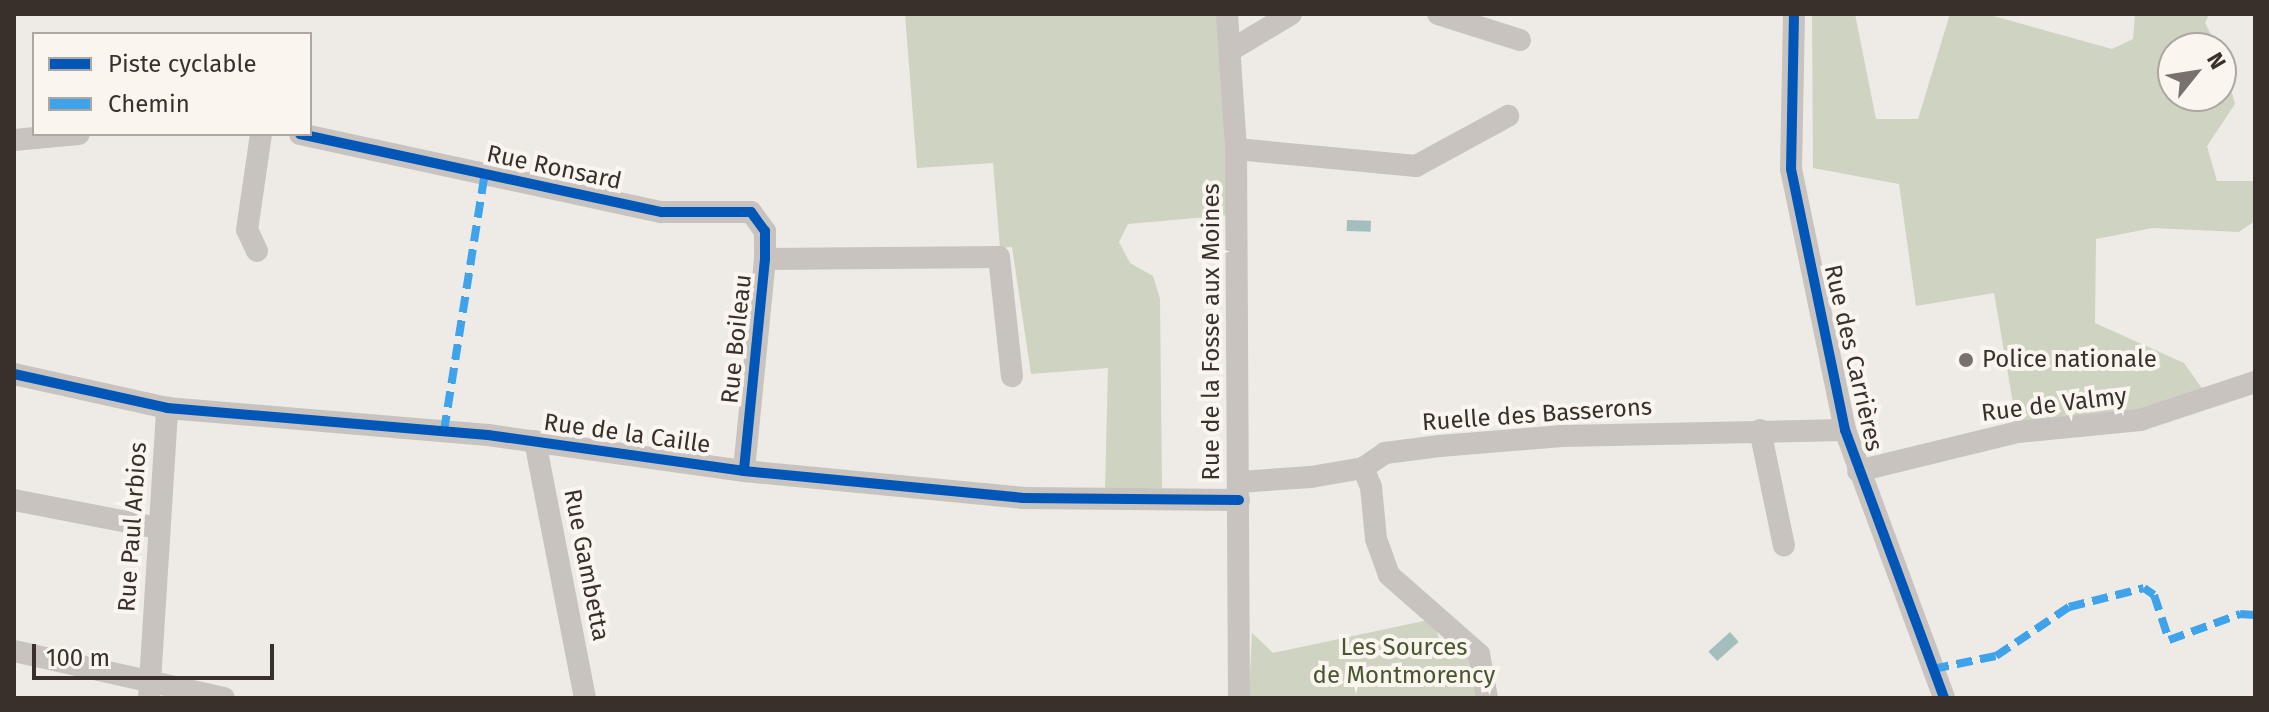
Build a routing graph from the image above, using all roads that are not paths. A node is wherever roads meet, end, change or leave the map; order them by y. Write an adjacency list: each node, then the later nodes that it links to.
1 (1227, 14): 6 (street, Rue de la Fosse aux Moines)
2 (1291, 14): 6 (street)
3 (1438, 14): 5 (street)
4 (1794, 14): 20 (street, Rue des Carrières)
5 (1520, 40)
6 (1231, 50): 12 (street, Rue de la Fosse aux Moines)
7 (1508, 116): 12 (street)
8 (57, 136): 11 (street)
9 (261, 136): 13 (street)
10 (309, 136): 14 (street, Rue Ronsard)
11 (14, 140)
12 (1236, 149): 25 (street, Rue de la Fosse aux Moines)
13 (257, 251)
14 (765, 259): 16 (street); 23 (street, Rue Boileau)
15 (14, 374): 18 (street, Rue de la Caille)
16 (1012, 376)
17 (2255, 382): 24 (street, Rue de Valmy)
18 (167, 408): 21 (street, Rue de la Caille); 27 (street, Rue Paul Arbios)
19 (1760, 430): 20 (street, Ruelle des Basserons); 22 (street, Ruelle des Basserons); 28 (street)
20 (1845, 430): 24 (street, Rue des Carrières)
21 (535, 441): 23 (street, Rue de la Caille); 32 (street, Rue Gambetta)
22 (1363, 468): 25 (street, Ruelle des Basserons); 34 (street)
23 (744, 471): 25 (street, Rue de la Caille)
24 (1858, 471): 35 (street, Rue des Carrières)
25 (1239, 491): 33 (street, Rue de la Fosse aux Moines)
26 (14, 500): 27 (street)
27 (158, 528): 30 (street, Rue Paul Arbios)
28 (1784, 546)
29 (14, 651): 30 (street)
30 (150, 690): 31 (street)
31 (224, 698)
32 (585, 698)
33 (1239, 698)
34 (1487, 698)
35 (1944, 698)

